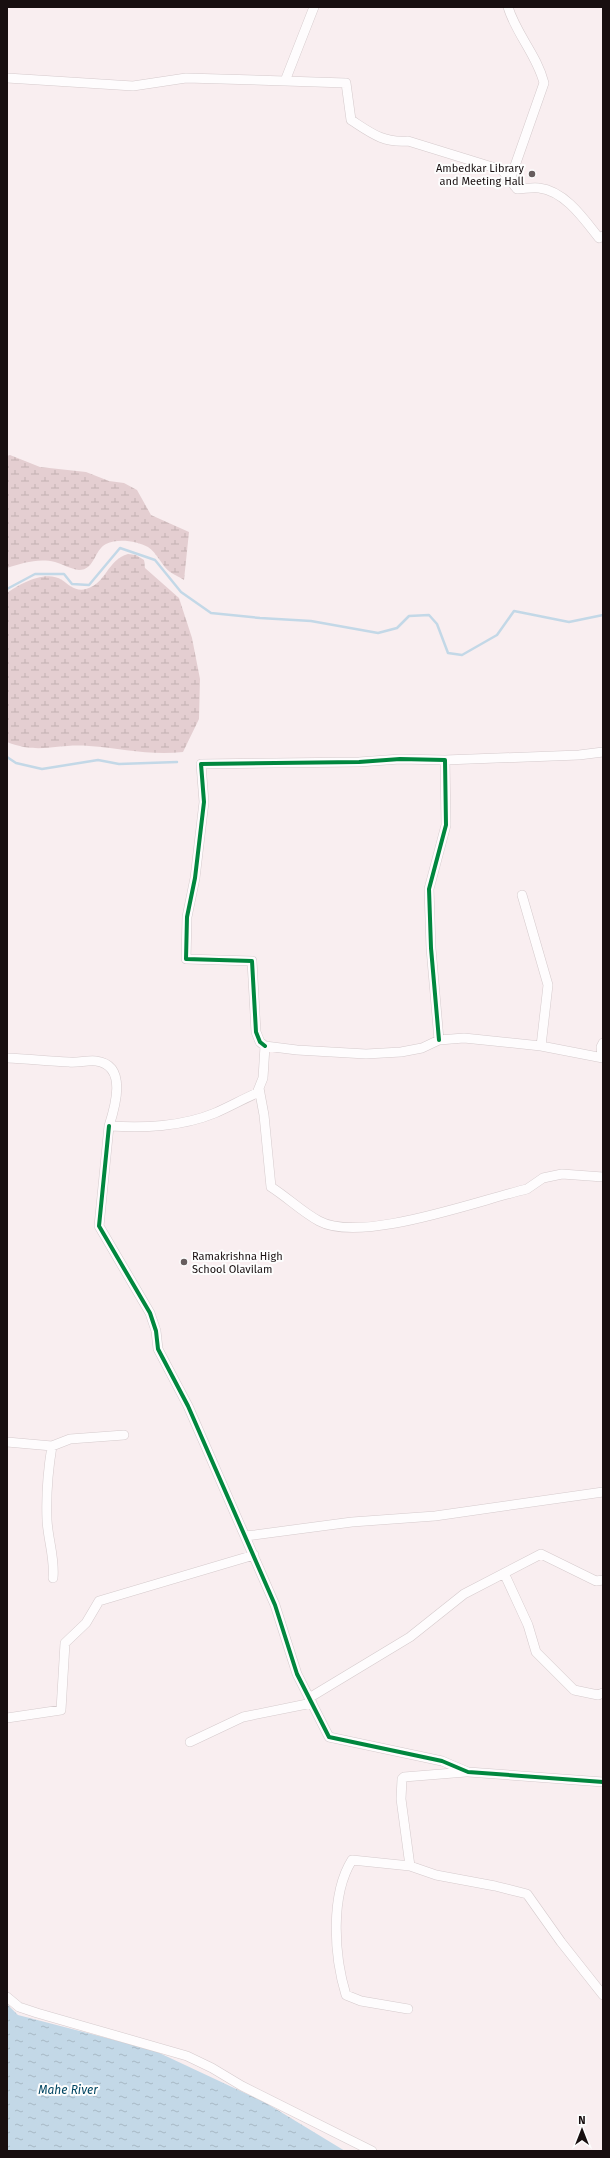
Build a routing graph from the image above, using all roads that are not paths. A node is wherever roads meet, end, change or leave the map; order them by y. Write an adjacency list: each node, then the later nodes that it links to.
1 (314, 7): 4 (street)
2 (508, 7): 5 (street)
3 (7, 78): 4 (street)
4 (285, 81): 5 (street)
5 (510, 180): 6 (street)
6 (603, 236)
7 (603, 752): 8 (street)
8 (444, 760): 10 (street); 12 (street)
9 (522, 895): 13 (street)
10 (439, 1040): 12 (street); 13 (street)
11 (603, 1042): 15 (street)
12 (265, 1046): 16 (street)
13 (541, 1046): 15 (street)
14 (7, 1058): 17 (street)
15 (603, 1058)
16 (258, 1088): 17 (street); 18 (street)
17 (109, 1126): 23 (street)
18 (603, 1178)
19 (124, 1435): 21 (street)
20 (7, 1442): 21 (street)
21 (52, 1446): 26 (street)
22 (603, 1492): 23 (street)
23 (246, 1536): 24 (street)
24 (254, 1555): 29 (street); 30 (street)
25 (504, 1573): 27 (street); 28 (street); 29 (street)
26 (53, 1578)
27 (603, 1580)
28 (603, 1693)
29 (311, 1700): 31 (street); 32 (street)
30 (7, 1718)
31 (190, 1742)
32 (468, 1772): 33 (street); 34 (street)
33 (603, 1782)
34 (410, 1866): 35 (street); 37 (street)
35 (603, 1995)
36 (7, 1996): 38 (street)
37 (408, 2009)
38 (372, 2151)

